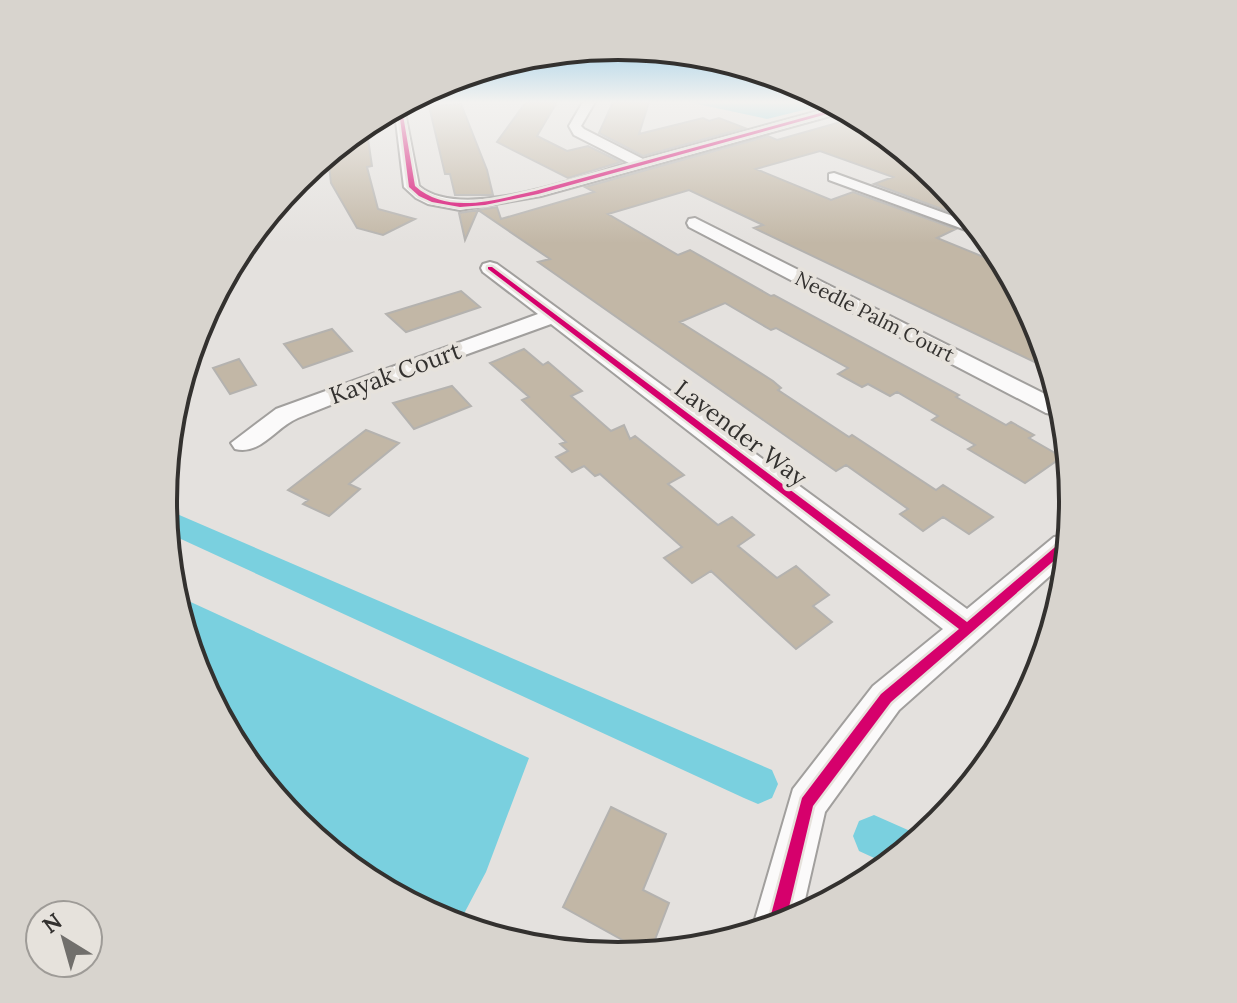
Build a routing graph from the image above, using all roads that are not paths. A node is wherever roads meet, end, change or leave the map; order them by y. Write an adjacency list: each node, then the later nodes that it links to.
1 (407, 149): 4 (street)
2 (612, 149): 4 (street)
3 (696, 149): 4 (street)
4 (641, 164)
5 (834, 177): 7 (street)
6 (695, 223): 10 (street, Needle Palm Court)
7 (963, 225)
8 (490, 268): 9 (street, Lavender Way)
9 (553, 316): 11 (street, Kayak Court); 13 (street, Lavender Way)
10 (1050, 405)
11 (244, 443)
12 (1057, 552): 13 (street)
13 (968, 629): 14 (street)
14 (780, 912)

